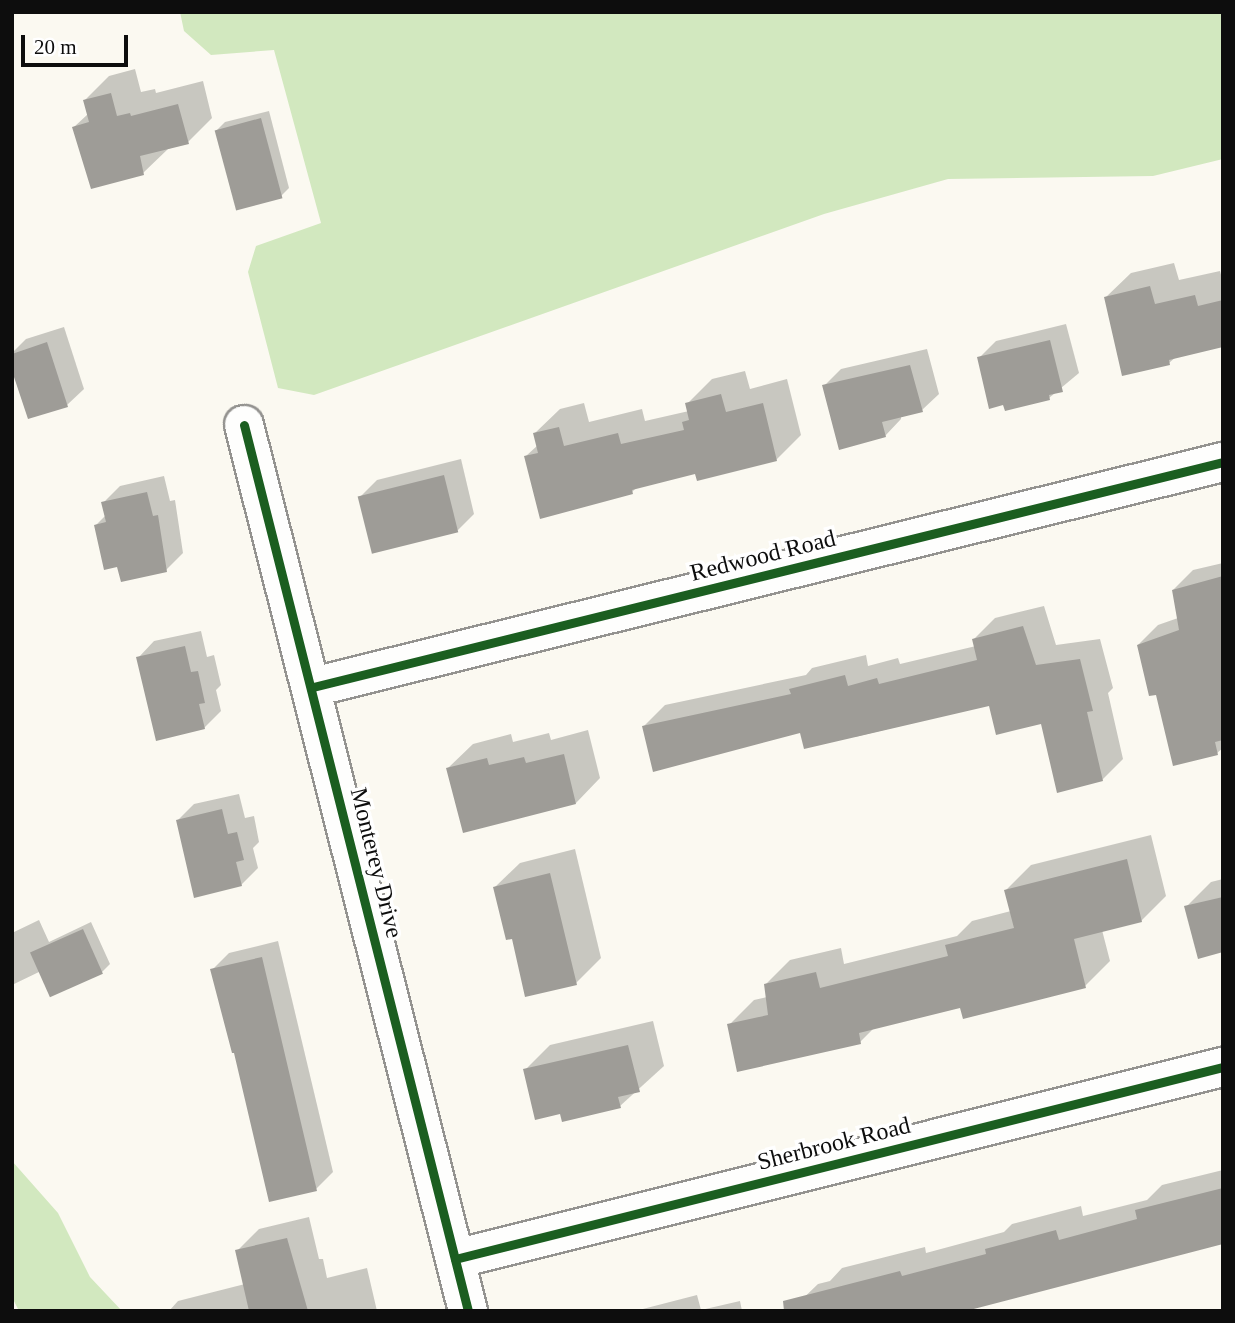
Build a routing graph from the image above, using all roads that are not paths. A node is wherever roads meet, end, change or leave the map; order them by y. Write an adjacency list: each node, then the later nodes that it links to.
1 (244, 425): 3 (street, Monterey Drive)
2 (1223, 462): 3 (street, Redwood Road)
3 (313, 687): 5 (street, Monterey Drive)
4 (1223, 1068): 5 (street, Sherbrook Road)
5 (455, 1259): 6 (street, Monterey Drive)
6 (468, 1311)

